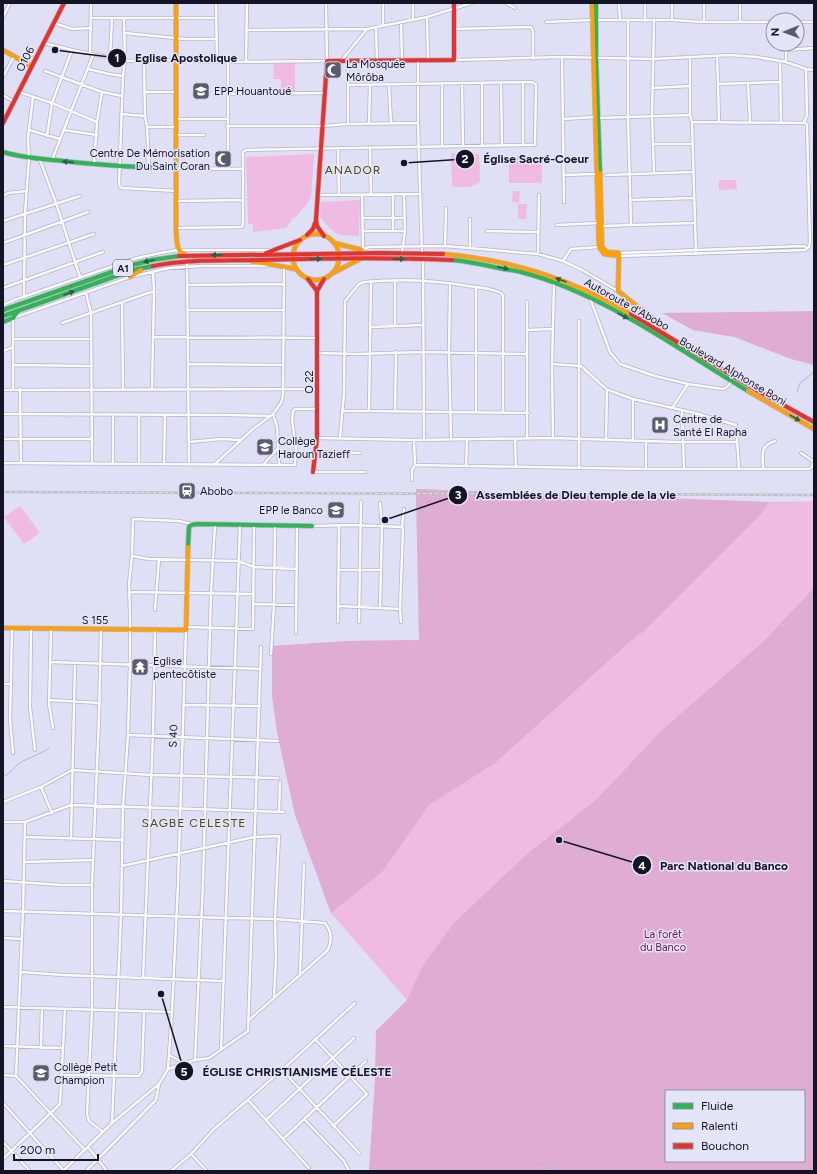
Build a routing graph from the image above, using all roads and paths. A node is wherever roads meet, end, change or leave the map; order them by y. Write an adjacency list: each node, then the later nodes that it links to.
1 (10, 3): 22 (street)
2 (64, 3): 41 (main road, O106)
3 (91, 3): 24 (street)
4 (176, 3): 27 (main road)
5 (216, 3): 28 (street)
6 (247, 3): 47 (street)
7 (326, 3): 48 (street)
8 (383, 3): 42 (street)
9 (412, 3): 29 (street)
10 (454, 3): 21 (main road)
11 (472, 3): 21 (street)
12 (506, 3): 20 (street)
13 (592, 3): 30 (main road)
14 (596, 3): 30 (main road)
15 (620, 3): 31 (street)
16 (645, 3): 34 (street)
17 (672, 3): 32 (street)
18 (704, 3): 38 (street)
19 (740, 3): 39 (street)
20 (515, 8)
21 (454, 9): 23 (street); 46 (main road)
22 (3, 17)
23 (427, 17): 29 (street); 70 (street)
24 (91, 18): 25 (street); 43 (street)
25 (112, 18): 26 (street); 61 (street)
26 (124, 18): 27 (street); 49 (street)
27 (176, 18): 28 (street); 50 (main road)
28 (216, 18): 51 (street)
29 (413, 20): 36 (street)
30 (594, 20): 31 (street); 37 (street); 63 (main road)
31 (620, 20): 33 (street)
32 (672, 20): 35 (street); 38 (street)
33 (628, 21): 34 (street); 64 (street)
34 (646, 21): 35 (street)
35 (654, 21): 65 (street)
36 (401, 22): 42 (street); 68 (street)
37 (546, 22)
38 (704, 22): 39 (street)
39 (740, 22): 40 (street)
40 (765, 22)
41 (54, 23): 43 (street); 52 (main road, O106)
42 (382, 25): 44 (street)
43 (91, 28): 56 (street)
44 (376, 28): 45 (street); 76 (street)
45 (368, 29): 48 (street); 74 (street)
46 (453, 29): 62 (street); 71 (main road)
47 (246, 30): 48 (street); 79 (street)
48 (326, 30): 73 (street)
49 (125, 33): 50 (street); 66 (street)
50 (176, 38): 51 (street); 72 (main road)
51 (217, 39): 77 (street)
52 (43, 43): 55 (street); 82 (main road, O106)
53 (814, 48): 81 (street)
54 (3, 50): 57 (main road)
55 (72, 50): 56 (street); 89 (street)
56 (92, 54): 61 (street); 83 (street)
57 (14, 56): 82 (main road); 88 (street)
58 (717, 56): 60 (street); 80 (street); 99 (street)
59 (562, 57): 62 (street); 63 (street); 125 (street)
60 (690, 57): 65 (street); 103 (street)
61 (110, 58): 66 (street)
62 (533, 58): 71 (street)
63 (595, 58): 64 (street); 122 (main road)
64 (628, 59): 65 (street); 123 (street)
65 (653, 59): 104 (street)
66 (125, 60): 67 (street); 87 (street)
67 (144, 60): 72 (street); 107 (street)
68 (402, 60): 69 (main road); 76 (main road)
69 (418, 60): 70 (main road); 98 (street)
70 (428, 60): 71 (main road)
71 (454, 60)
72 (177, 61): 77 (street); 108 (main road)
73 (327, 61): 74 (main road); 79 (street); 110 (main road)
74 (341, 61): 75 (main road)
75 (348, 61): 76 (main road); 100 (street)
76 (377, 61)
77 (216, 62): 78 (street)
78 (228, 62): 79 (street); 109 (street)
79 (246, 62)
80 (780, 62): 81 (street); 92 (street)
81 (786, 62): 84 (street)
82 (31, 66): 105 (main road, O106)
83 (88, 69): 87 (street); 97 (street)
84 (806, 69): 85 (street); 131 (street)
85 (814, 70)
86 (46, 71): 89 (street)
87 (123, 76): 112 (street)
88 (3, 77)
89 (62, 77): 97 (street); 115 (street)
90 (501, 82): 91 (street); 95 (street); 150 (street)
91 (523, 82): 151 (street); 151 (street)
92 (780, 82): 96 (street); 130 (street)
93 (442, 83): 94 (street); 98 (street); 152 (street)
94 (462, 83): 95 (street); 153 (street)
95 (482, 83): 154 (street)
96 (748, 83): 99 (street); 129 (street)
97 (82, 84): 106 (street); 116 (street)
98 (418, 84): 102 (street); 134 (street)
99 (718, 84): 128 (street)
100 (348, 85): 101 (street); 135 (street)
101 (370, 85): 102 (street); 136 (street)
102 (390, 85): 133 (street)
103 (690, 86): 104 (street); 118 (street)
104 (653, 88): 120 (street)
105 (18, 92): 113 (street); 114 (main road, O106)
106 (102, 92): 112 (street); 126 (street)
107 (144, 92): 108 (street); 119 (street)
108 (177, 92): 124 (main road)
109 (228, 94): 110 (street); 121 (street)
110 (325, 94): 138 (main road)
111 (3, 95): 114 (street)
112 (122, 96): 117 (street)
113 (32, 97): 115 (street); 141 (street)
114 (14, 102): 132 (main road, O106)
115 (52, 104): 116 (street); 146 (street)
116 (71, 111): 126 (street); 142 (street)
117 (121, 114): 119 (street); 164 (street)
118 (690, 115): 120 (street); 127 (street)
119 (145, 116): 139 (street)
120 (652, 117): 123 (street); 148 (street)
121 (228, 118): 124 (street); 137 (street)
122 (597, 118): 123 (street); 125 (street); 171 (main road); 205 (main road)
123 (628, 118): 172 (street)
124 (176, 119): 140 (main road)
125 (562, 119): 173 (street)
126 (98, 122): 143 (street)
127 (692, 122): 128 (street); 149 (street)
128 (719, 122): 129 (street)
129 (750, 122): 130 (street)
130 (781, 122): 131 (street)
131 (804, 122): 225 (street)
132 (3, 123)
133 (391, 123): 134 (street); 136 (street)
134 (418, 123): 156 (street)
135 (348, 124): 136 (street); 138 (street)
136 (369, 124)
137 (228, 126): 138 (street); 167 (street)
138 (323, 126): 157 (main road)
139 (147, 127): 140 (street); 165 (street)
140 (176, 127): 144 (main road)
141 (29, 130): 146 (street); 160 (street)
142 (64, 130): 143 (street); 147 (street)
143 (97, 135): 163 (street)
144 (176, 135): 145 (street); 166 (main road)
145 (204, 135)
146 (46, 136): 147 (street)
147 (60, 140): 162 (street)
148 (653, 144): 149 (street); 170 (street)
149 (693, 144): 169 (street)
150 (502, 145): 151 (street); 154 (street)
151 (523, 145)
152 (442, 146): 153 (street); 156 (street)
153 (462, 146): 154 (street)
154 (482, 146)
155 (370, 147): 156 (street); 158 (street); 177 (street)
156 (418, 147): 180 (street)
157 (320, 148): 158 (street); 168 (street); 181 (main road)
158 (338, 148): 182 (street)
159 (3, 152): 160 (main road)
160 (29, 158): 161 (main road); 175 (street)
161 (40, 160): 162 (main road); 190 (street)
162 (52, 161): 163 (main road, one-way to 162)
163 (94, 165): 164 (main road)
164 (119, 166): 165 (main road); 176 (street)
165 (149, 168): 166 (main road)
166 (176, 168): 167 (street); 176 (main road)
167 (228, 169): 168 (street)
168 (243, 169): 188 (street)
169 (694, 172): 170 (street); 187 (street)
170 (654, 173): 172 (street)
171 (596, 174): 173 (street); 205 (main road)
172 (629, 174): 174 (street); 189 (street)
173 (563, 175): 192 (street)
174 (606, 175)
175 (27, 191): 185 (street); 195 (street)
176 (177, 191): 191 (main road)
177 (371, 194): 178 (street); 183 (street)
178 (393, 194): 179 (street); 196 (street)
179 (404, 194): 180 (street); 198 (street)
180 (420, 194): 220 (street)
181 (317, 195): 182 (street); 200 (main road)
182 (339, 195): 183 (street)
183 (362, 195): 197 (street)
184 (539, 195): 212 (street)
185 (3, 196)
186 (80, 196): 190 (street)
187 (694, 198): 189 (street); 203 (street)
188 (243, 200): 191 (street); 207 (street)
189 (630, 200): 206 (street)
190 (56, 202): 195 (street); 202 (street)
191 (177, 202): 207 (main road)
192 (564, 202)
193 (446, 208): 221 (street)
194 (88, 212): 202 (street)
195 (25, 213): 201 (street); 214 (street)
196 (393, 217): 197 (street); 198 (street); 208 (street)
197 (362, 218): 209 (street)
198 (404, 218): 210 (street)
199 (470, 219): 223 (street)
200 (316, 220): 215 (main road); 216 (main road)
201 (3, 221)
202 (62, 222): 214 (street); 217 (street)
203 (695, 223): 206 (street); 229 (street)
204 (557, 225): 205 (street)
205 (600, 225): 206 (street); 224 (main road)
206 (631, 225)
207 (176, 228): 228 (main road)
208 (393, 230): 209 (street); 210 (street)
209 (363, 231): 227 (street)
210 (405, 231): 222 (street)
211 (487, 231): 212 (street)
212 (538, 232): 237 (street)
213 (94, 234): 217 (street)
214 (26, 236): 218 (street); 241 (street)
215 (324, 236): 216 (main road); 219 (main road)
216 (304, 238): 226 (main road); 231 (main road)
217 (69, 242): 241 (street); 247 (street)
218 (3, 243)
219 (334, 243): 227 (main road); 232 (main road)
220 (422, 246): 221 (street); 222 (street); 235 (street)
221 (445, 246): 223 (street)
222 (403, 247): 227 (street); 234 (street)
223 (470, 247): 237 (street)
224 (600, 247): 238 (main road); 246 (street)
225 (808, 248): 229 (street); 239 (street)
226 (279, 249): 228 (street); 236 (main road)
227 (363, 249): 233 (main road)
228 (178, 250): 240 (main road); 258 (street)
229 (696, 250): 238 (street); 239 (street)
230 (103, 252): 247 (street)
231 (294, 253): 232 (main road, Autoroute d'Abobo); 236 (main road, A1); 242 (main road)
232 (338, 253): 233 (main road, Autoroute d'Abobo); 243 (main road)
233 (376, 253): 234 (main road, Autoroute d'Abobo)
234 (402, 253): 235 (main road, Autoroute d'Abobo)
235 (422, 253): 296 (main road, Autoroute d'Abobo, one-way to 235)
236 (260, 254): 240 (main road, A1, one-way to 240)
237 (538, 254): 246 (street)
238 (619, 254): 239 (street); 272 (main road)
239 (696, 254)
240 (188, 256): 280 (main road, A1, one-way to 280)
241 (26, 257): 250 (street); 261 (street)
242 (293, 259): 243 (main road, one-way to 243); 248 (main road, A1); 254 (main road)
243 (338, 259): 245 (main road); 256 (main road)
244 (423, 259): 245 (main road, one-way to 244); 264 (street); 266 (main road, Boulevard Alphonse Boni, one-way to 266)
245 (360, 260): 256 (main road)
246 (563, 260): 272 (street)
247 (76, 261): 258 (street); 261 (street)
248 (248, 261): 249 (main road, A1); 251 (main road)
249 (187, 264): 251 (street); 253 (main road, A1); 255 (street); 268 (street)
250 (3, 265)
251 (274, 266): 252 (main road)
252 (284, 267): 254 (main road); 267 (street)
253 (144, 268): 257 (main road); 284 (main road, A1, one-way to 253)
254 (296, 269): 259 (main road)
255 (153, 272): 257 (street); 271 (street)
256 (331, 274): 260 (main road)
257 (130, 277): 273 (street)
258 (80, 278): 275 (street)
259 (308, 279): 260 (main road); 274 (main road)
260 (324, 279): 274 (main road)
261 (24, 280): 270 (street); 275 (street)
262 (371, 281): 263 (street); 293 (street); 311 (street)
263 (395, 281): 264 (street); 292 (street)
264 (423, 281): 265 (street); 291 (street)
265 (450, 283): 269 (street); 307 (street)
266 (554, 283): 276 (main road, Boulevard Alphonse Boni); 294 (street)
267 (284, 284): 268 (street); 283 (street)
268 (187, 285): 282 (street)
269 (476, 287): 309 (street); 310 (street)
270 (3, 288)
271 (154, 291): 277 (street); 297 (street)
272 (618, 291): 296 (main road)
273 (86, 292): 285 (street); 287 (street)
274 (317, 292): 300 (main road, O 22)
275 (24, 297): 279 (street)
276 (590, 298): 320 (main road, Boulevard Alphonse Boni, one-way to 320); 321 (street)
277 (122, 302): 285 (street); 324 (street)
278 (527, 302): 295 (street)
279 (3, 306): 280 (main road)
280 (12, 307): 281 (main road, A1)
281 (3, 310)
282 (188, 310): 283 (street); 298 (street)
283 (284, 310): 299 (street)
284 (18, 311): 286 (main road, A1); 287 (main road)
285 (91, 313): 290 (street); 302 (street)
286 (3, 316)
287 (13, 318): 289 (main road); 301 (street)
288 (579, 321): 318 (street)
289 (3, 322)
290 (62, 323)
291 (423, 325): 292 (street); 306 (street)
292 (395, 326): 293 (street)
293 (371, 327): 312 (street)
294 (553, 329): 295 (street); 315 (street)
295 (527, 330): 313 (street)
296 (663, 333): 353 (main road, Autoroute d'Abobo)
297 (154, 337): 298 (street); 325 (street)
298 (188, 337): 299 (street); 314 (street)
299 (283, 337): 300 (street); 317 (street)
300 (317, 338): 308 (main road, O 22)
301 (13, 339): 302 (street); 303 (street)
302 (92, 339): 319 (street)
303 (13, 347): 304 (street); 316 (street)
304 (3, 351)
305 (396, 352): 306 (street); 312 (street); 337 (street)
306 (423, 352): 307 (street); 338 (street)
307 (449, 352): 309 (street); 340 (street)
308 (317, 353): 311 (street); 327 (main road, O 22)
309 (476, 353): 310 (street); 341 (street)
310 (503, 353): 313 (street); 342 (street)
311 (344, 354): 312 (street); 335 (street)
312 (370, 354): 336 (street)
313 (527, 354): 343 (street)
314 (188, 364): 317 (street); 326 (street)
315 (552, 364): 318 (street); 358 (street)
316 (13, 365): 319 (street); 322 (street)
317 (284, 365): 330 (street)
318 (579, 365): 331 (street); 368 (street)
319 (92, 366): 329 (street)
320 (732, 381): 321 (street); 354 (main road, Boulevard Alphonse Boni, one-way to 354)
321 (688, 384): 333 (street)
322 (12, 389): 323 (street); 328 (street)
323 (20, 389): 329 (street); 345 (street)
324 (123, 389): 325 (street); 329 (street)
325 (152, 389): 326 (street)
326 (188, 389): 330 (street); 351 (street)
327 (318, 389): 330 (street); 334 (main road, O 22)
328 (3, 390)
329 (92, 390): 346 (street)
330 (283, 390): 347 (street)
331 (607, 390): 332 (street); 369 (street)
332 (633, 399): 333 (street); 370 (street)
333 (672, 408): 339 (street)
334 (318, 409): 356 (main road, O 22); 390 (street)
335 (343, 411): 336 (street); 355 (street)
336 (369, 411): 337 (street)
337 (395, 411): 338 (street)
338 (423, 411): 340 (street); 366 (street)
339 (682, 411): 373 (street); 374 (street)
340 (450, 412): 341 (street); 361 (street)
341 (476, 412): 342 (street)
342 (503, 412): 343 (street)
343 (528, 413): 357 (street)
344 (3, 414): 345 (street)
345 (20, 414): 346 (street); 360 (street)
346 (92, 414): 348 (street); 363 (street)
347 (273, 414): 352 (street); 376 (street)
348 (113, 415): 349 (street); 384 (street)
349 (139, 415): 350 (street); 385 (street)
350 (165, 415): 351 (street); 386 (street)
351 (188, 415): 352 (street); 372 (street)
352 (269, 416): 364 (street)
353 (814, 422)
354 (814, 429)
355 (340, 437): 356 (street); 365 (street)
356 (317, 438): 377 (main road, O 22)
357 (528, 438): 358 (street); 362 (street)
358 (553, 438): 368 (street)
359 (3, 439): 360 (street)
360 (21, 439): 363 (street); 382 (street)
361 (451, 439): 366 (street); 367 (street)
362 (515, 439): 367 (street); 393 (street)
363 (92, 440): 383 (street)
364 (241, 440): 372 (street); 388 (street)
365 (414, 440): 366 (street); 391 (street)
366 (424, 440)
367 (467, 440): 392 (street)
368 (579, 440): 369 (street); 394 (street)
369 (606, 440): 370 (street)
370 (633, 441): 371 (street)
371 (646, 441): 373 (street); 395 (street)
372 (189, 442): 387 (street)
373 (683, 442): 374 (street); 396 (street)
374 (737, 442): 397 (street)
375 (775, 442): 398 (street)
376 (278, 448): 389 (street); 390 (street)
377 (316, 452): 378 (street); 399 (main road, O 22)
378 (360, 453)
379 (801, 453): 380 (street)
380 (814, 460): 398 (street)
381 (3, 463): 382 (street)
382 (21, 463): 383 (street)
383 (92, 464): 384 (street)
384 (113, 464): 385 (street)
385 (139, 464): 386 (street)
386 (164, 464): 387 (street)
387 (189, 464): 388 (street)
388 (215, 464): 389 (street)
389 (263, 464): 390 (street)
390 (279, 464)
391 (415, 465): 392 (street); 401 (street)
392 (466, 466): 393 (street)
393 (516, 467): 394 (street)
394 (579, 468): 395 (street)
395 (646, 469): 396 (street)
396 (684, 469): 397 (street)
397 (739, 469): 398 (street)
398 (763, 469)
399 (313, 472): 400 (street)
400 (365, 472)
401 (412, 480)
402 (361, 502): 410 (street)
403 (380, 503): 411 (street)
404 (404, 509): 415 (street)
405 (192, 524): 406 (main road); 416 (street); 418 (main road, S 40)
406 (215, 525): 407 (main road); 419 (street)
407 (240, 525): 412 (main road); 420 (street)
408 (275, 525): 412 (main road); 413 (main road); 422 (street)
409 (340, 525): 410 (street); 414 (street); 424 (street)
410 (361, 525): 411 (street); 425 (street)
411 (382, 525): 415 (street); 426 (street)
412 (254, 526): 421 (street)
413 (297, 526): 414 (main road); 423 (street)
414 (312, 526)
415 (402, 527): 439 (street)
416 (132, 556): 417 (street); 427 (street)
417 (159, 559): 418 (street); 428 (street)
418 (188, 560): 419 (street); 429 (main road, S 40)
419 (212, 560): 420 (street); 430 (street)
420 (238, 561): 421 (street); 431 (street)
421 (254, 567): 422 (street); 432 (street)
422 (275, 568): 423 (street); 434 (street)
423 (297, 569): 435 (street)
424 (338, 570): 425 (street); 436 (street)
425 (360, 570): 426 (street); 437 (street)
426 (380, 570): 438 (street)
427 (129, 592): 428 (street); 452 (street)
428 (156, 592): 429 (street); 440 (street)
429 (187, 593): 430 (street); 448 (main road, S 40)
430 (211, 594): 431 (street); 444 (street)
431 (237, 594): 432 (street); 449 (street)
432 (254, 594): 433 (street)
433 (253, 604): 434 (street); 449 (street)
434 (274, 604): 435 (street); 456 (street)
435 (296, 605): 454 (street)
436 (338, 606): 437 (street); 441 (street)
437 (360, 607): 438 (street); 442 (street)
438 (380, 608): 439 (street)
439 (400, 609): 443 (street)
440 (155, 610)
441 (338, 622)
442 (360, 622)
443 (401, 622)
444 (210, 627): 448 (street); 449 (street); 463 (street)
445 (3, 628): 446 (main road, S 155)
446 (12, 628): 447 (main road, S 155); 467 (street)
447 (31, 628): 450 (main road, S 155); 483 (street)
448 (186, 628): 453 (main road, S 155); 462 (street, S 40)
449 (236, 628): 464 (street)
450 (51, 629): 451 (main road, S 155); 457 (street)
451 (101, 629): 452 (main road, S 155); 459 (street)
452 (130, 629): 453 (main road, S 155); 460 (street)
453 (155, 630): 461 (street)
454 (296, 633)
455 (261, 647): 465 (street)
456 (271, 654)
457 (50, 662): 458 (street); 468 (street)
458 (75, 663): 459 (street); 469 (street)
459 (100, 663): 460 (street); 470 (street)
460 (130, 664): 461 (street); 476 (street)
461 (155, 665): 462 (street); 477 (street)
462 (185, 667): 463 (street); 471 (street, S 40)
463 (209, 667): 464 (street); 472 (street)
464 (235, 668): 465 (street); 473 (street)
465 (260, 669): 474 (street)
466 (3, 684): 467 (street)
467 (10, 684): 484 (street)
468 (49, 700): 469 (street); 475 (street)
469 (75, 702): 470 (street); 485 (street)
470 (100, 703): 486 (street)
471 (183, 705): 472 (street); 478 (street, S 40)
472 (208, 705): 473 (street); 479 (street)
473 (232, 705): 474 (street); 480 (street)
474 (260, 706): 481 (street)
475 (52, 728)
476 (128, 736): 477 (street); 487 (street)
477 (153, 736): 478 (street); 488 (street)
478 (182, 737): 479 (street); 489 (street, S 40)
479 (207, 738): 480 (street); 490 (street)
480 (232, 739): 481 (street); 491 (street)
481 (258, 740): 482 (street); 492 (street)
482 (278, 740)
483 (35, 750)
484 (13, 753)
485 (72, 770): 486 (street); 495 (street); 497 (street)
486 (97, 772): 487 (street); 498 (street)
487 (124, 773): 488 (street); 499 (street)
488 (152, 775): 489 (street); 500 (street)
489 (180, 776): 490 (street); 501 (street, S 40)
490 (206, 776): 491 (street); 502 (street)
491 (231, 778): 492 (street); 503 (street)
492 (256, 778): 493 (street); 504 (street)
493 (278, 778)
494 (280, 782): 505 (street)
495 (41, 787): 496 (street); 507 (street)
496 (3, 802)
497 (71, 805): 498 (street); 507 (street); 512 (street)
498 (96, 806): 499 (street); 513 (street)
499 (123, 806): 500 (street); 514 (street)
500 (151, 808): 501 (street); 519 (street)
501 (180, 809): 502 (street); 517 (street, S 40)
502 (205, 809): 503 (street); 516 (street)
503 (230, 810): 504 (street); 515 (street)
504 (255, 811): 505 (street); 511 (street)
505 (279, 812): 506 (street)
506 (284, 812)
507 (52, 813): 509 (street)
508 (3, 822): 509 (street)
509 (25, 822): 510 (street)
510 (25, 837): 512 (street); 520 (street)
511 (254, 837): 515 (street); 534 (street); 535 (street)
512 (71, 838): 513 (street)
513 (94, 839): 514 (street); 518 (street)
514 (123, 840): 522 (street)
515 (229, 842): 516 (street); 533 (street)
516 (203, 848): 517 (street); 532 (street)
517 (179, 854): 519 (street); 531 (street, S 40)
518 (93, 860): 520 (street); 525 (street)
519 (148, 860): 522 (street); 530 (street)
520 (24, 862): 524 (street)
521 (304, 864): 536 (street)
522 (122, 866): 529 (street)
523 (3, 881): 524 (street)
524 (23, 882): 525 (street); 527 (street)
525 (92, 886): 528 (street)
526 (3, 911): 527 (street)
527 (23, 912): 528 (street); 538 (street)
528 (93, 914): 529 (street); 541 (street)
529 (121, 915): 530 (street); 542 (street)
530 (146, 916): 531 (street); 543 (street)
531 (176, 916): 532 (street); 544 (street, S 40)
532 (202, 917): 533 (street); 545 (street)
533 (226, 918): 534 (street); 546 (street)
534 (251, 918): 535 (street); 557 (street)
535 (275, 919): 536 (street); 547 (street)
536 (301, 920): 540 (street); 540 (street)
537 (3, 938): 538 (street)
538 (22, 939): 539 (street)
539 (20, 972): 541 (street); 550 (street)
540 (300, 974): 547 (street)
541 (92, 976): 542 (street); 553 (street)
542 (117, 977): 543 (street); 554 (street)
543 (143, 978): 544 (street)
544 (174, 979): 545 (street); 556 (street, S 40)
545 (199, 980): 546 (street); 567 (street)
546 (224, 981): 564 (street)
547 (274, 997): 557 (street)
548 (355, 1003): 559 (street)
549 (3, 1007): 550 (street)
550 (20, 1008): 551 (street); 561 (street)
551 (42, 1008): 552 (street); 562 (street)
552 (65, 1009): 553 (street); 563 (street)
553 (92, 1010): 554 (street); 574 (street)
554 (117, 1011): 555 (street); 576 (street)
555 (144, 1012): 556 (street); 576 (street)
556 (172, 1012): 565 (street, S 40)
557 (248, 1020): 564 (street)
558 (354, 1038): 566 (street)
559 (315, 1039): 566 (street); 571 (street)
560 (3, 1046): 561 (street)
561 (18, 1047): 562 (street); 575 (street)
562 (41, 1048): 563 (street)
563 (63, 1048): 573 (street)
564 (221, 1050): 567 (street)
565 (169, 1055): 569 (street); 570 (street, S 40)
566 (333, 1058): 577 (street); 579 (street)
567 (195, 1060): 569 (street)
568 (366, 1061): 577 (street)
569 (184, 1063): 570 (street)
570 (168, 1069): 578 (street)
571 (282, 1070): 579 (street); 580 (street)
572 (3, 1075): 575 (street)
573 (62, 1075): 574 (street); 583 (street)
574 (89, 1075): 576 (street); 588 (street)
575 (16, 1076): 583 (street)
576 (114, 1076): 586 (street)
577 (351, 1076): 582 (street); 587 (street)
578 (159, 1084): 586 (street); 598 (street)
579 (300, 1089): 582 (street); 585 (street)
580 (248, 1100): 585 (street); 595 (street)
581 (3, 1103): 589 (street)
582 (317, 1108): 584 (street); 587 (street)
583 (51, 1114): 589 (street); 593 (street)
584 (304, 1119): 590 (street); 606 (street)
585 (266, 1120): 590 (street)
586 (112, 1123): 588 (street)
587 (333, 1126): 596 (street)
588 (103, 1132): 592 (street)
589 (30, 1134): 594 (street); 601 (street)
590 (283, 1139): 599 (street)
591 (3, 1142): 594 (street)
592 (88, 1147): 593 (street); 598 (street)
593 (85, 1150): 601 (street)
594 (11, 1152): 597 (street); 600 (street)
595 (191, 1154): 604 (street); 605 (street)
596 (360, 1154)
597 (3, 1159)
598 (97, 1159): 602 (street); 603 (street)
599 (309, 1168)
600 (30, 1171)
601 (63, 1171)
602 (86, 1171)
603 (107, 1171)
604 (171, 1171)
605 (207, 1171)
606 (349, 1171)

